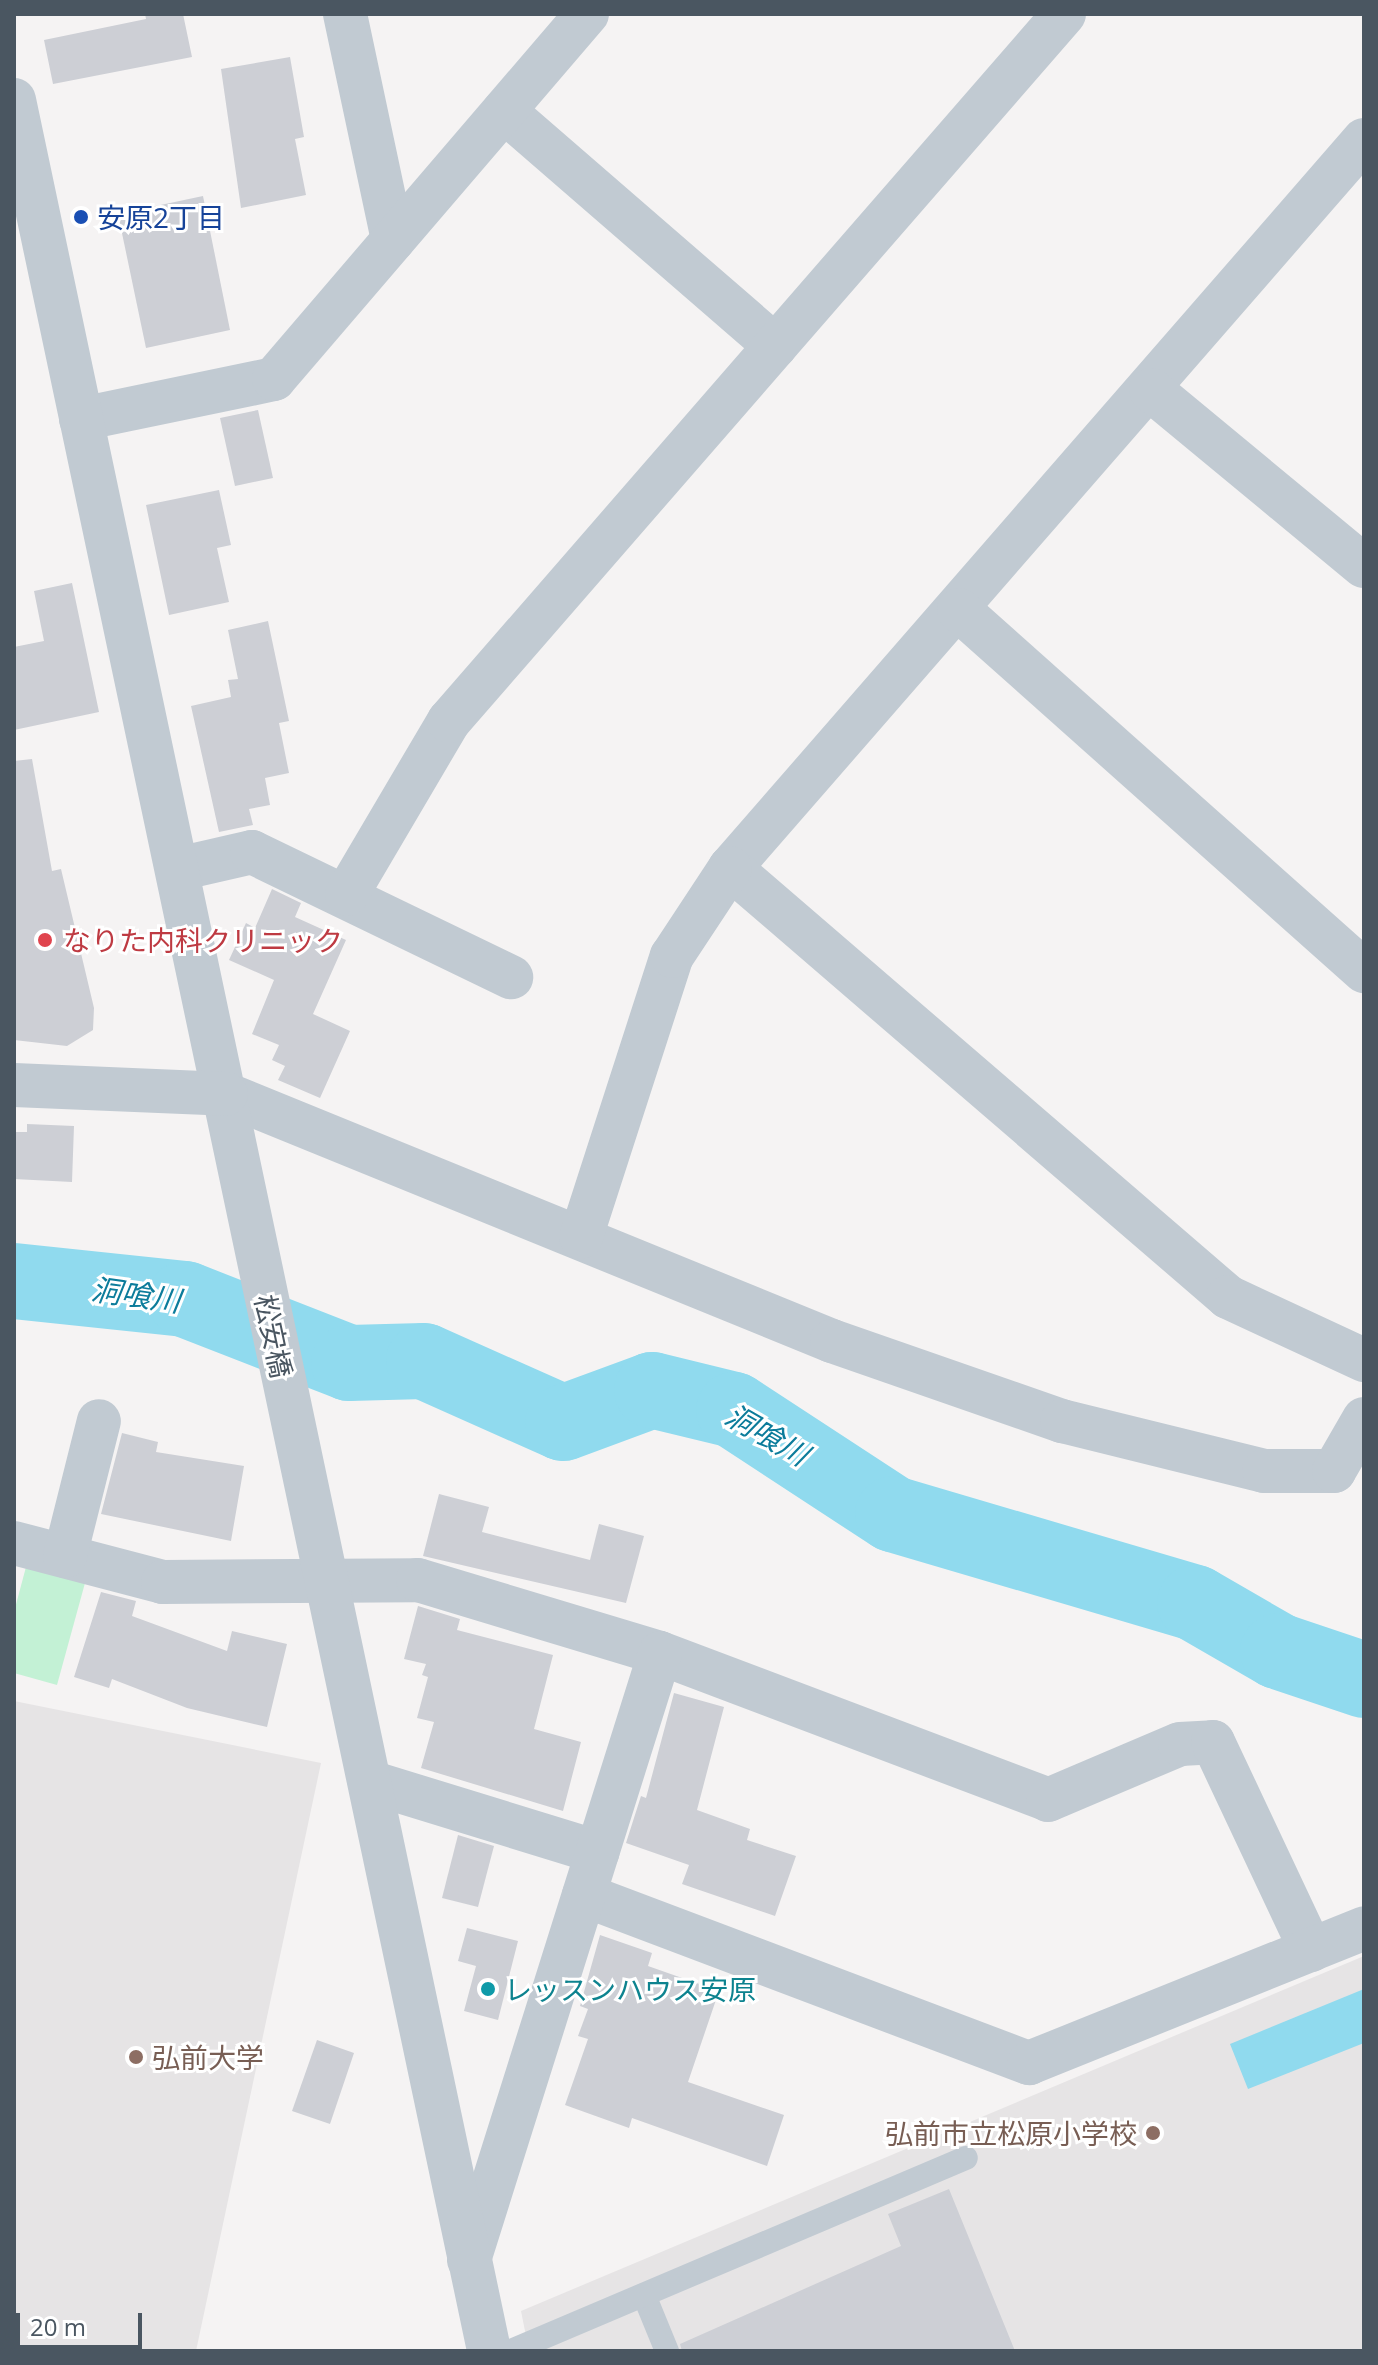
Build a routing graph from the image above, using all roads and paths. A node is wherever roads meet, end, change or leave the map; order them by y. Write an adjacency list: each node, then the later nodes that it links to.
1 (345, 14): 7 (street)
2 (587, 14): 5 (street)
3 (1064, 14): 8 (street)
4 (14, 100): 10 (street, 松安橋)
5 (504, 111): 7 (street); 8 (street)
6 (1364, 140): 9 (street)
7 (393, 240): 10 (street)
8 (775, 346): 15 (street)
9 (1151, 390): 11 (street); 12 (street)
10 (81, 419): 14 (street, 松安橋)
11 (1364, 566)
12 (959, 610): 13 (street); 16 (street)
13 (730, 868): 20 (street); 21 (street)
14 (178, 869): 15 (street); 19 (street, 松安橋)
15 (347, 894): 17 (street)
16 (1364, 971)
17 (511, 977)
18 (14, 1085): 19 (street)
19 (226, 1094): 20 (street); 26 (street, 松安橋)
20 (581, 1237): 22 (street)
21 (1364, 1360)
22 (1364, 1419)
23 (99, 1421): 25 (street)
24 (14, 1543): 25 (street)
25 (65, 1556): 26 (street)
26 (328, 1578): 27 (street); 28 (street, 松安橋)
27 (660, 1653): 29 (street); 32 (street)
28 (370, 1782): 29 (street); 34 (street, 松安橋)
29 (597, 1852): 30 (street)
30 (584, 1895): 32 (street); 34 (street)
31 (1364, 1928): 32 (street)
32 (1311, 1950)
33 (966, 2158): 35 (lane)
34 (469, 2260): 36 (street, 松安橋)
35 (644, 2295): 37 (lane); 38 (lane)
36 (489, 2351)
37 (511, 2351)
38 (667, 2351)

